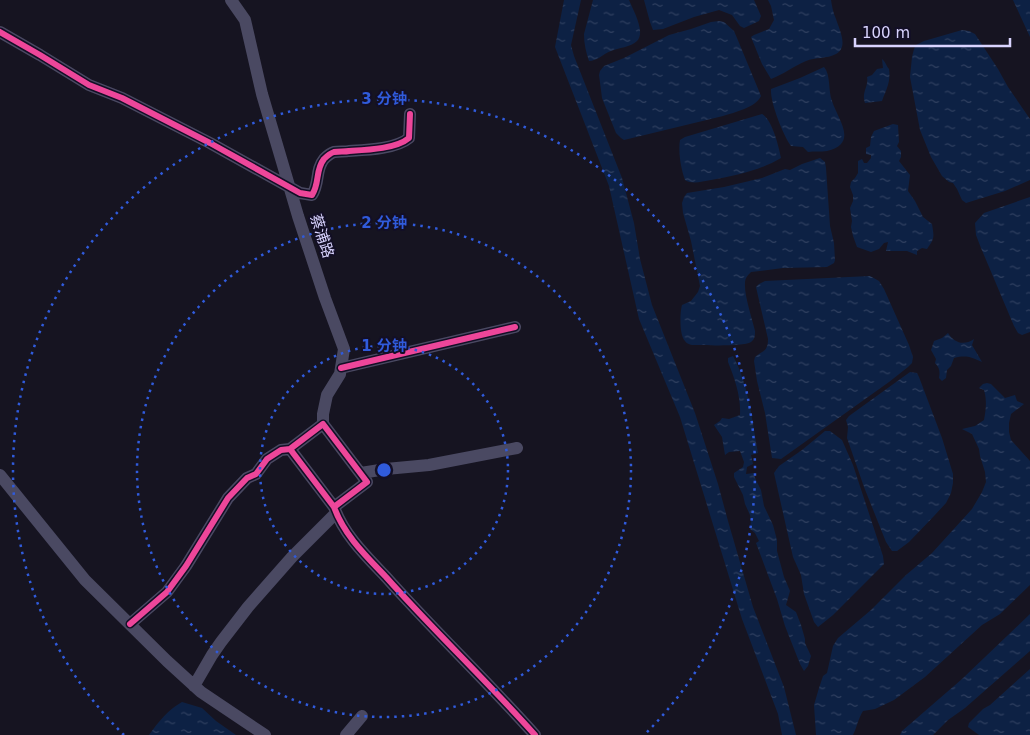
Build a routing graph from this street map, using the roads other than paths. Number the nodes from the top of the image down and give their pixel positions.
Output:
1 (231, 0) edge
2 (0, 32) edge
3 (410, 114) dead end
4 (289, 186) junction
5 (515, 327) dead end
6 (341, 368) junction
7 (324, 424) junction
8 (517, 448) dead end
9 (290, 449) junction
10 (360, 473) junction
11 (0, 475) edge
12 (335, 510) junction
13 (130, 624) junction
14 (194, 686) junction
15 (362, 716) dead end
16 (265, 735) edge
17 (346, 735) edge
18 (536, 735) edge

1 - 4 street, 蔡浦路
2 - 4 street
3 - 4 street
4 - 6 street, 蔡浦路
5 - 6 street
6 - 7 street, 蔡浦路
7 - 9 street
7 - 10 street
8 - 10 street
9 - 12 street
9 - 13 street
10 - 12 street
11 - 13 street
12 - 14 street
12 - 18 street
13 - 14 street
14 - 16 street
15 - 17 street

